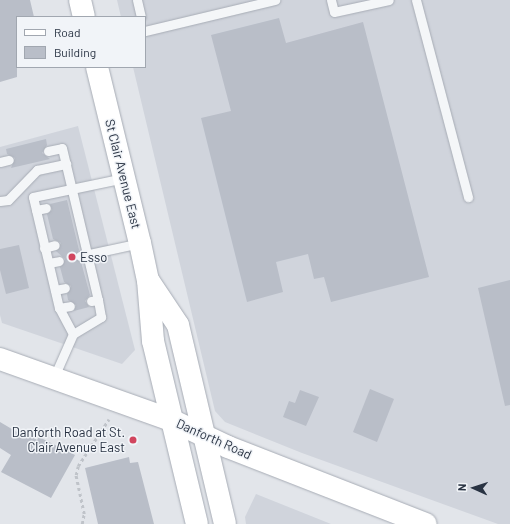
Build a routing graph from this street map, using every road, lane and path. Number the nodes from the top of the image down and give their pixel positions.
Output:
1 (137, 0) edge
2 (275, 0) edge
3 (331, 0) edge
4 (389, 0) edge
5 (416, 0) edge
6 (141, 16) edge
7 (146, 31) edge
8 (97, 68) edge
9 (48, 151) dead end
10 (66, 164) junction
11 (124, 178) junction
12 (72, 189) junction
13 (468, 197) dead end
14 (0, 201) edge
15 (46, 208) dead end
16 (36, 210) junction
17 (50, 227) dead end
18 (41, 229) junction
19 (140, 243) junction
20 (55, 245) dead end
21 (44, 248) junction
22 (84, 255) junction
23 (59, 261) dead end
24 (49, 263) junction
25 (148, 280) junction
26 (65, 288) dead end
27 (55, 290) junction
28 (70, 306) dead end
29 (59, 308) junction
30 (74, 334) junction
31 (0, 359) edge
32 (54, 377) junction
33 (117, 399) junction
34 (171, 420) junction
35 (203, 434) junction
36 (82, 524) edge
37 (197, 524) edge
38 (225, 524) edge
39 (426, 524) edge

1 - 6 lane
2 - 7 lane
3 - 4 lane
5 - 13 lane
8 - 11 main road, St Clair Avenue East
9 - 10 lane
10 - 12 lane
10 - 14 lane
11 - 12 lane
11 - 19 main road, St Clair Avenue East
12 - 16 lane
12 - 22 lane
15 - 16 lane
16 - 18 lane
17 - 18 lane
18 - 21 lane
19 - 22 lane
19 - 25 main road, St Clair Avenue East
20 - 21 lane
21 - 24 lane
22 - 30 lane
23 - 24 lane
24 - 27 lane
25 - 34 main road, St Clair Avenue East
25 - 35 main road, St Clair Avenue East
26 - 27 lane
27 - 29 lane
28 - 29 lane
29 - 30 lane
30 - 32 lane
31 - 32 main road, Danforth Road
32 - 33 main road, Danforth Road
33 - 34 main road, Danforth Road
33 - 36 path
34 - 35 main road, Danforth Road
34 - 37 main road, St Clair Avenue East
35 - 38 main road, St Clair Avenue East
35 - 39 main road, Danforth Road

